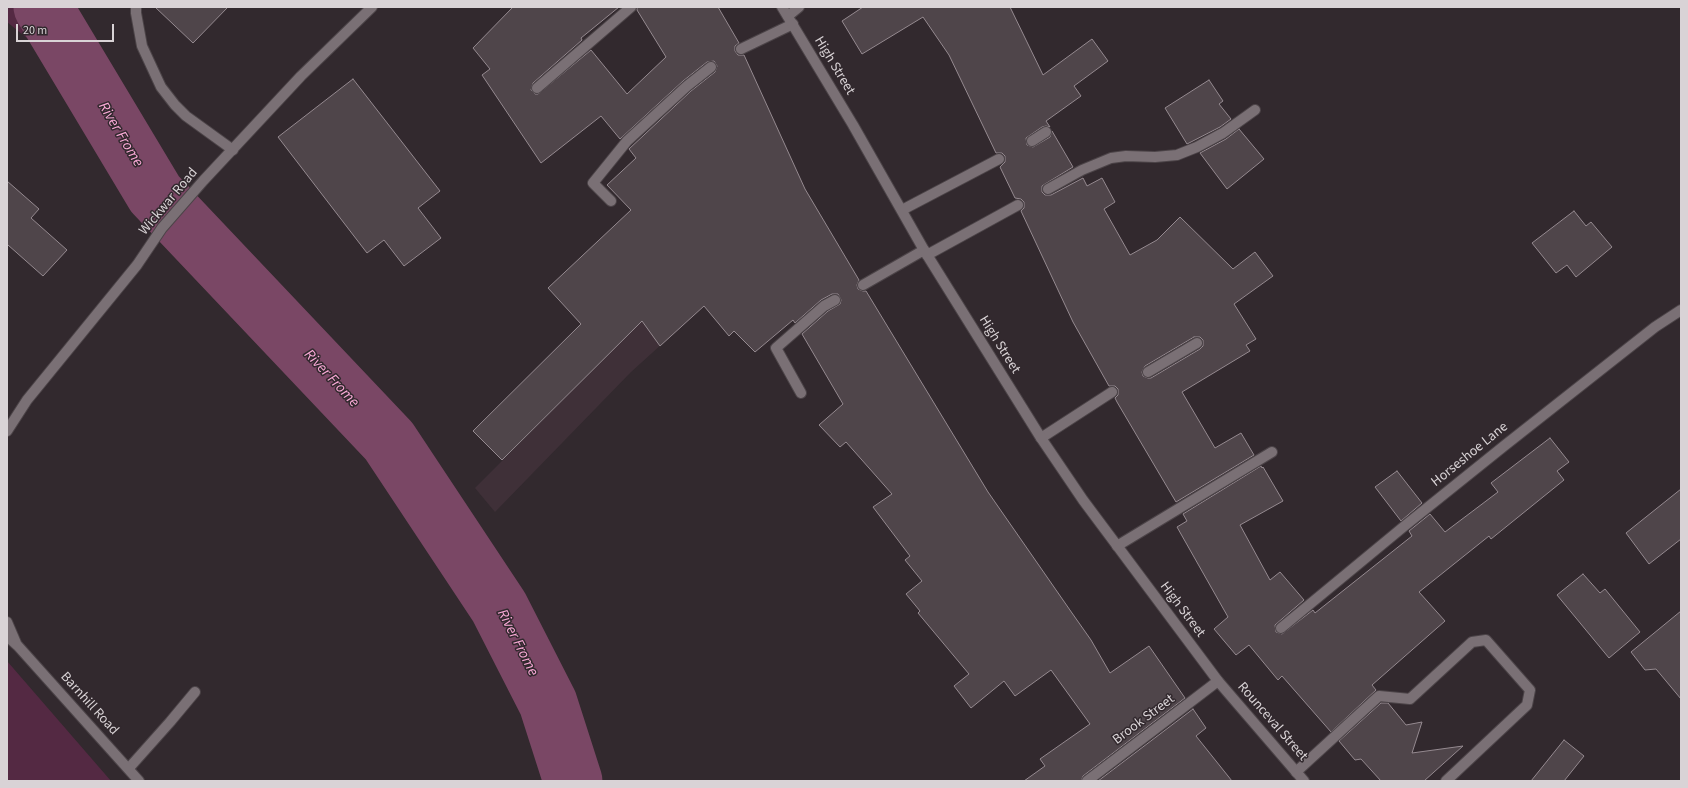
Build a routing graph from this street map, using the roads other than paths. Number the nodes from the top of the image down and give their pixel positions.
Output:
1 (136, 7) edge
2 (372, 7) edge
3 (631, 7) edge
4 (799, 7) edge
5 (788, 16) edge
6 (740, 49) dead end
7 (711, 67) dead end
8 (537, 88) dead end
9 (1256, 110) dead end
10 (1046, 132) dead end
11 (1032, 141) dead end
12 (233, 150) junction
13 (999, 159) dead end
14 (1048, 189) dead end
15 (611, 201) dead end
16 (1018, 205) dead end
17 (902, 210) junction
18 (926, 253) junction
19 (863, 285) dead end
20 (835, 300) dead end
21 (1681, 310) edge
22 (1197, 343) dead end
23 (1148, 372) dead end
24 (801, 392) dead end
25 (1112, 392) dead end
26 (7, 431) edge
27 (1041, 438) junction
28 (1272, 452) dead end
29 (1117, 546) junction
30 (7, 622) edge
31 (1281, 628) dead end
32 (7, 636) edge
33 (18, 646) junction
34 (1218, 680) junction
35 (195, 692) dead end
36 (128, 768) junction
37 (1296, 772) junction
38 (139, 781) edge
39 (1087, 781) edge
40 (1304, 781) edge
41 (1446, 781) edge

1 - 12 main road
2 - 12 main road, Wickwar Road
3 - 8 main road
4 - 5 main road
5 - 6 main road
5 - 17 main road, High Street
7 - 15 main road
9 - 14 main road
10 - 11 main road
12 - 26 main road, Wickwar Road
13 - 17 main road
16 - 18 main road
17 - 18 main road, High Street
18 - 19 main road
18 - 27 main road, High Street
20 - 24 main road
21 - 31 main road, Horseshoe Lane
22 - 23 main road
25 - 27 main road
27 - 29 main road, High Street
28 - 29 main road
29 - 34 main road, High Street
30 - 33 main road, Barnhill Road
32 - 33 main road, Barnhill Road
33 - 36 main road, Barnhill Road
34 - 37 main road, Rounceval Street
34 - 39 main road, Brook Street
35 - 36 main road
36 - 38 main road, Barnhill Road
37 - 40 main road, Rounceval Street
37 - 41 main road

